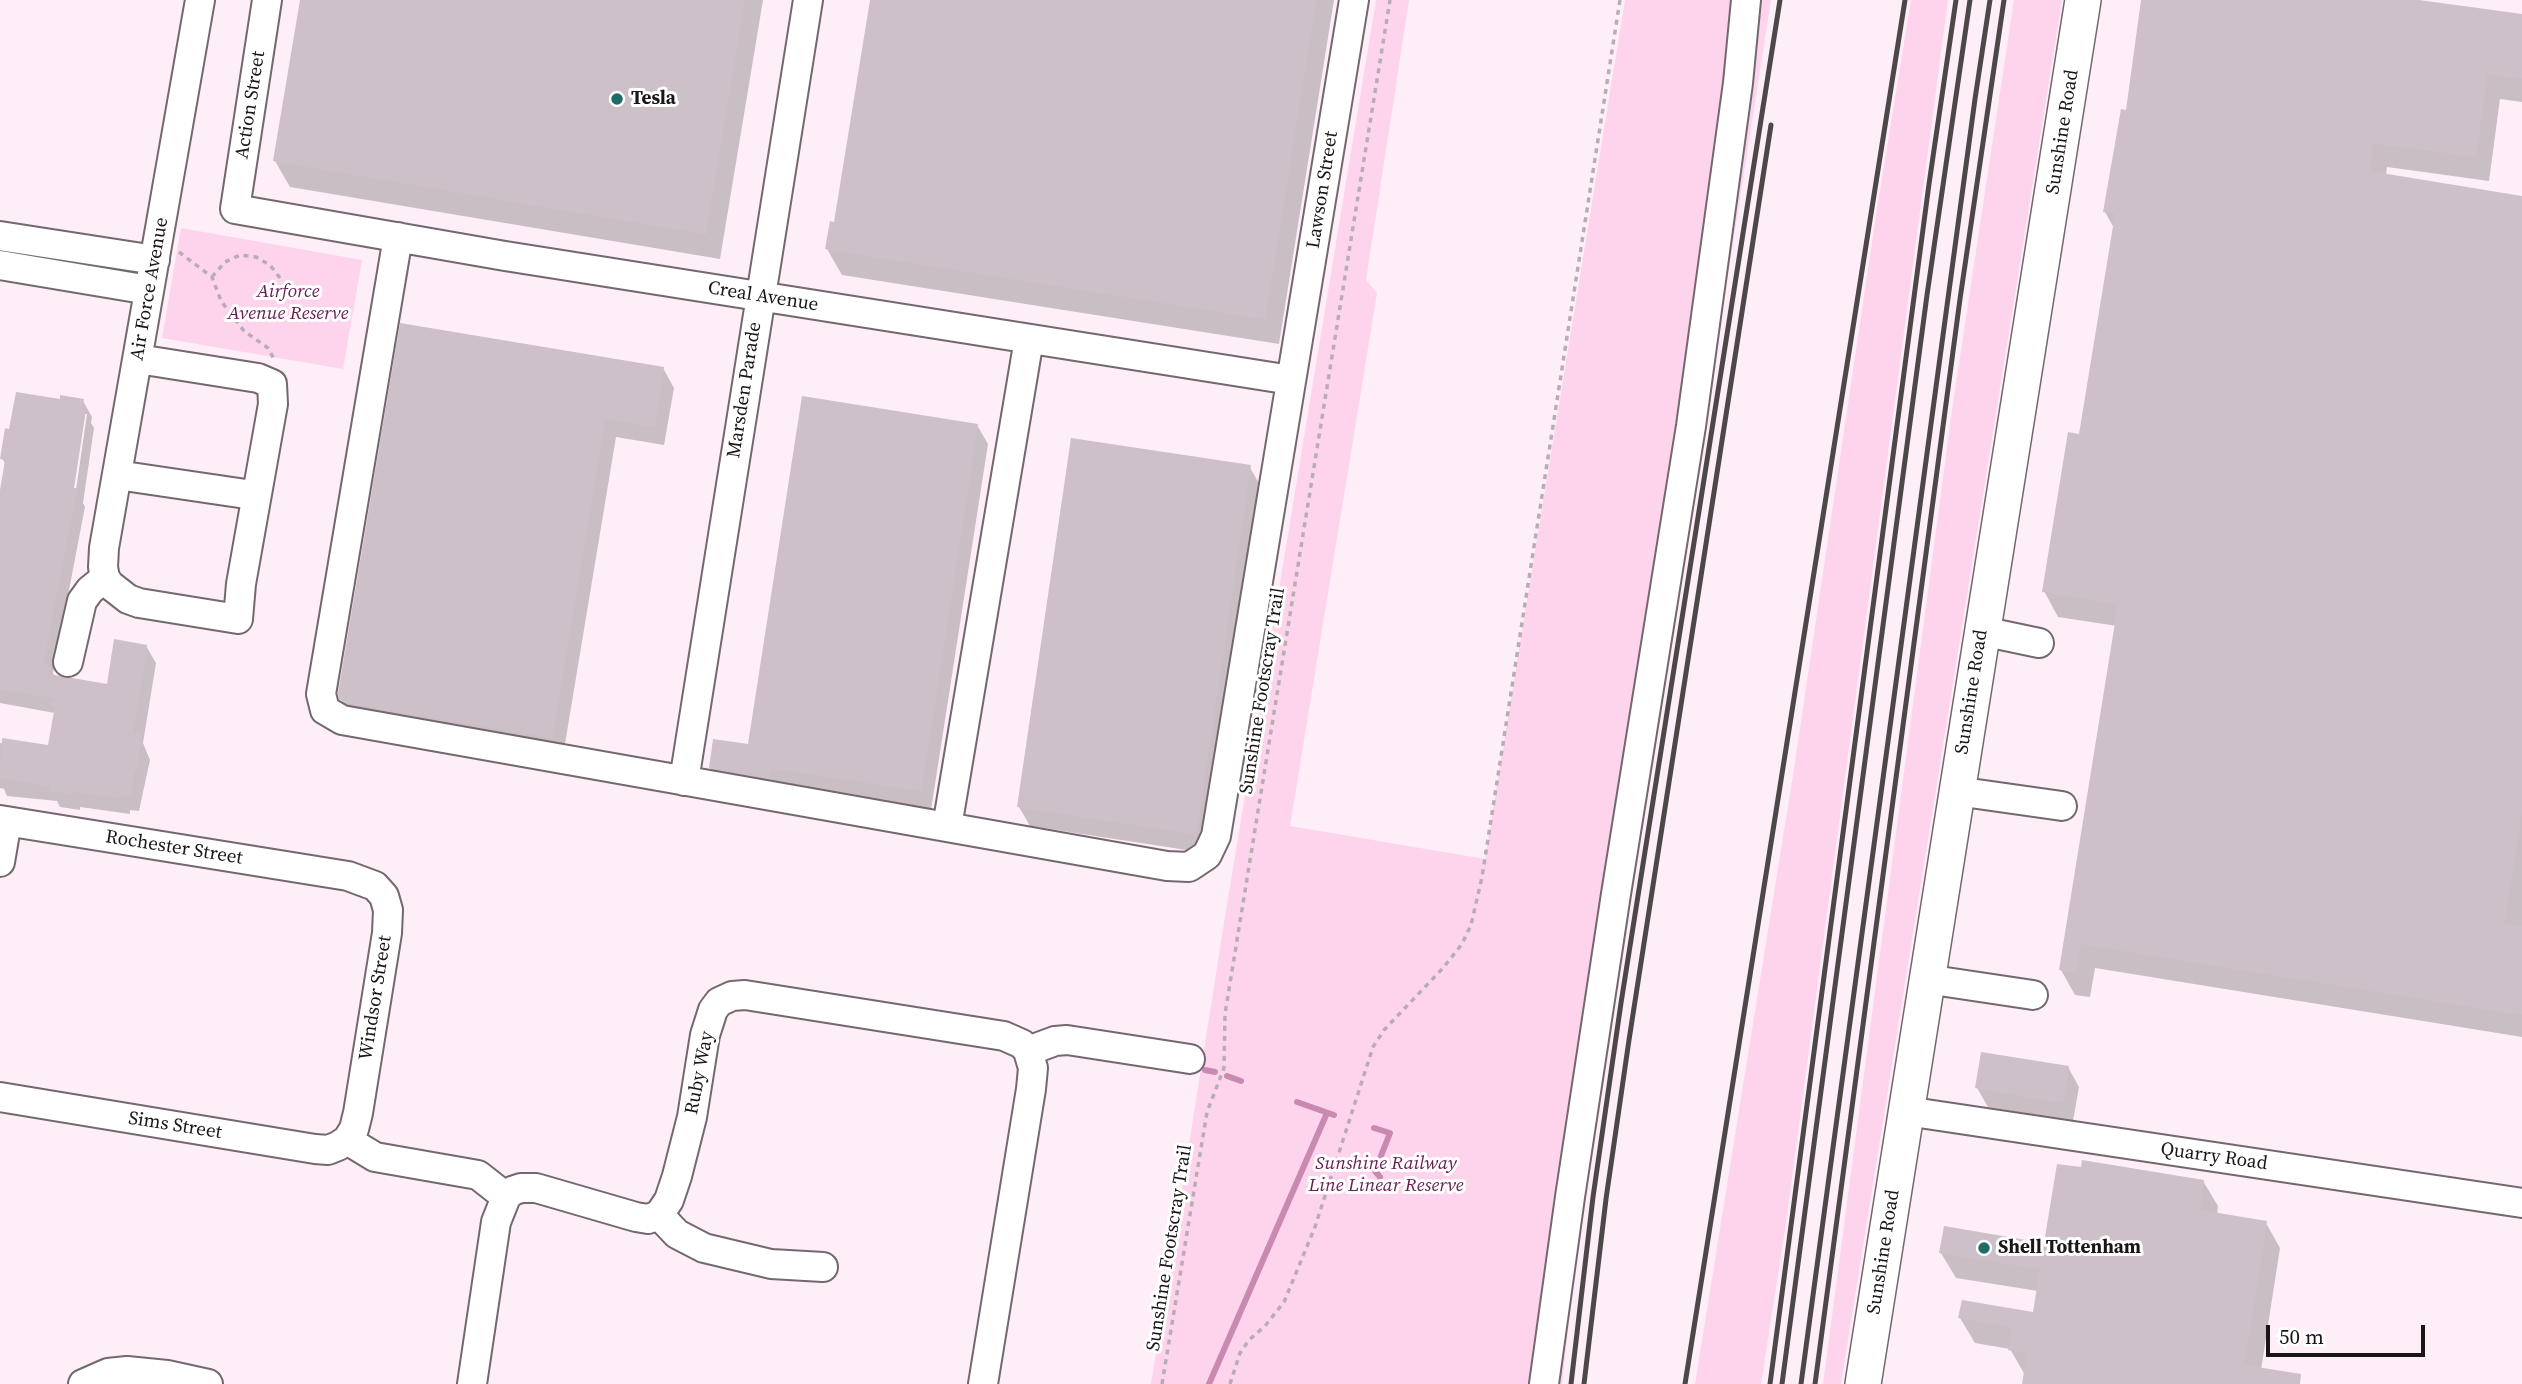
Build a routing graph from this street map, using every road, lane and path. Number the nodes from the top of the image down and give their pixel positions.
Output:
1 (200, 0) edge
2 (267, 0) edge
3 (808, 0) edge
4 (1353, 0) edge
5 (1390, 0) edge
6 (1620, 0) edge
7 (1746, 0) edge
8 (2083, 0) edge
9 (235, 209) joint
10 (0, 236) edge
11 (397, 237) junction
12 (162, 255) junction
13 (0, 265) edge
14 (212, 277) junction
15 (283, 282) dead end
16 (149, 290) junction
17 (760, 296) junction
18 (1029, 339) junction
19 (138, 359) junction
20 (1291, 380) junction
21 (270, 382) junction
22 (117, 475) junction
23 (246, 494) dead end
24 (105, 578) junction
25 (1982, 631) junction
26 (2039, 643) dead end
27 (68, 663) dead end
28 (684, 780) junction
29 (1956, 791) junction
30 (2062, 806) dead end
31 (3, 820) edge
32 (947, 827) junction
33 (0, 862) edge
34 (348, 876) joint
35 (1926, 979) junction
36 (2033, 995) dead end
37 (1028, 1051) junction
38 (1190, 1059) dead end
39 (0, 1097) edge
40 (1906, 1111) junction
41 (347, 1140) junction
42 (506, 1197) junction
43 (2522, 1203) edge
44 (659, 1215) junction
45 (823, 1267) dead end
46 (83, 1384) edge
47 (208, 1384) edge
48 (472, 1384) edge
49 (983, 1384) edge
50 (1162, 1384) edge
51 (1230, 1384) edge
52 (1544, 1384) edge
53 (1863, 1384) edge

1 - 12 street, Air Force Avenue
2 - 9 street, Action Street
3 - 17 street, Marsden Parade
4 - 20 street, Lawson Street
5 - 50 path, Sunshine Footscray Trail
6 - 51 path
7 - 52 street
8 - 25 main road, Sunshine Road
9 - 11 street, Creal Avenue
10 - 12 street
11 - 17 street, Creal Avenue
11 - 28 street, Lawson Street
12 - 14 path
12 - 16 street, Air Force Avenue
13 - 16 street
14 - 15 path
14 - 21 path
16 - 19 street, Air Force Avenue
17 - 18 street, Creal Avenue
17 - 28 street, Marsden Parade
18 - 20 street, Creal Avenue
18 - 32 street
19 - 21 street
19 - 22 street, Air Force Avenue
20 - 32 street, Lawson Street
21 - 24 street
22 - 23 street
22 - 24 street, Air Force Avenue
24 - 27 street
25 - 26 street
25 - 29 main road, Sunshine Road
28 - 32 street, Lawson Street
29 - 30 street
29 - 35 main road, Sunshine Road
31 - 33 street
31 - 34 street, Rochester Street
34 - 41 street, Windsor Street
35 - 36 street
35 - 40 main road, Sunshine Road
37 - 38 street
37 - 44 street, Ruby Way
37 - 49 street
39 - 41 street, Sims Street
40 - 43 street, Quarry Road
40 - 53 main road, Sunshine Road
41 - 42 street
42 - 44 street
42 - 48 street
44 - 45 street
46 - 47 street

